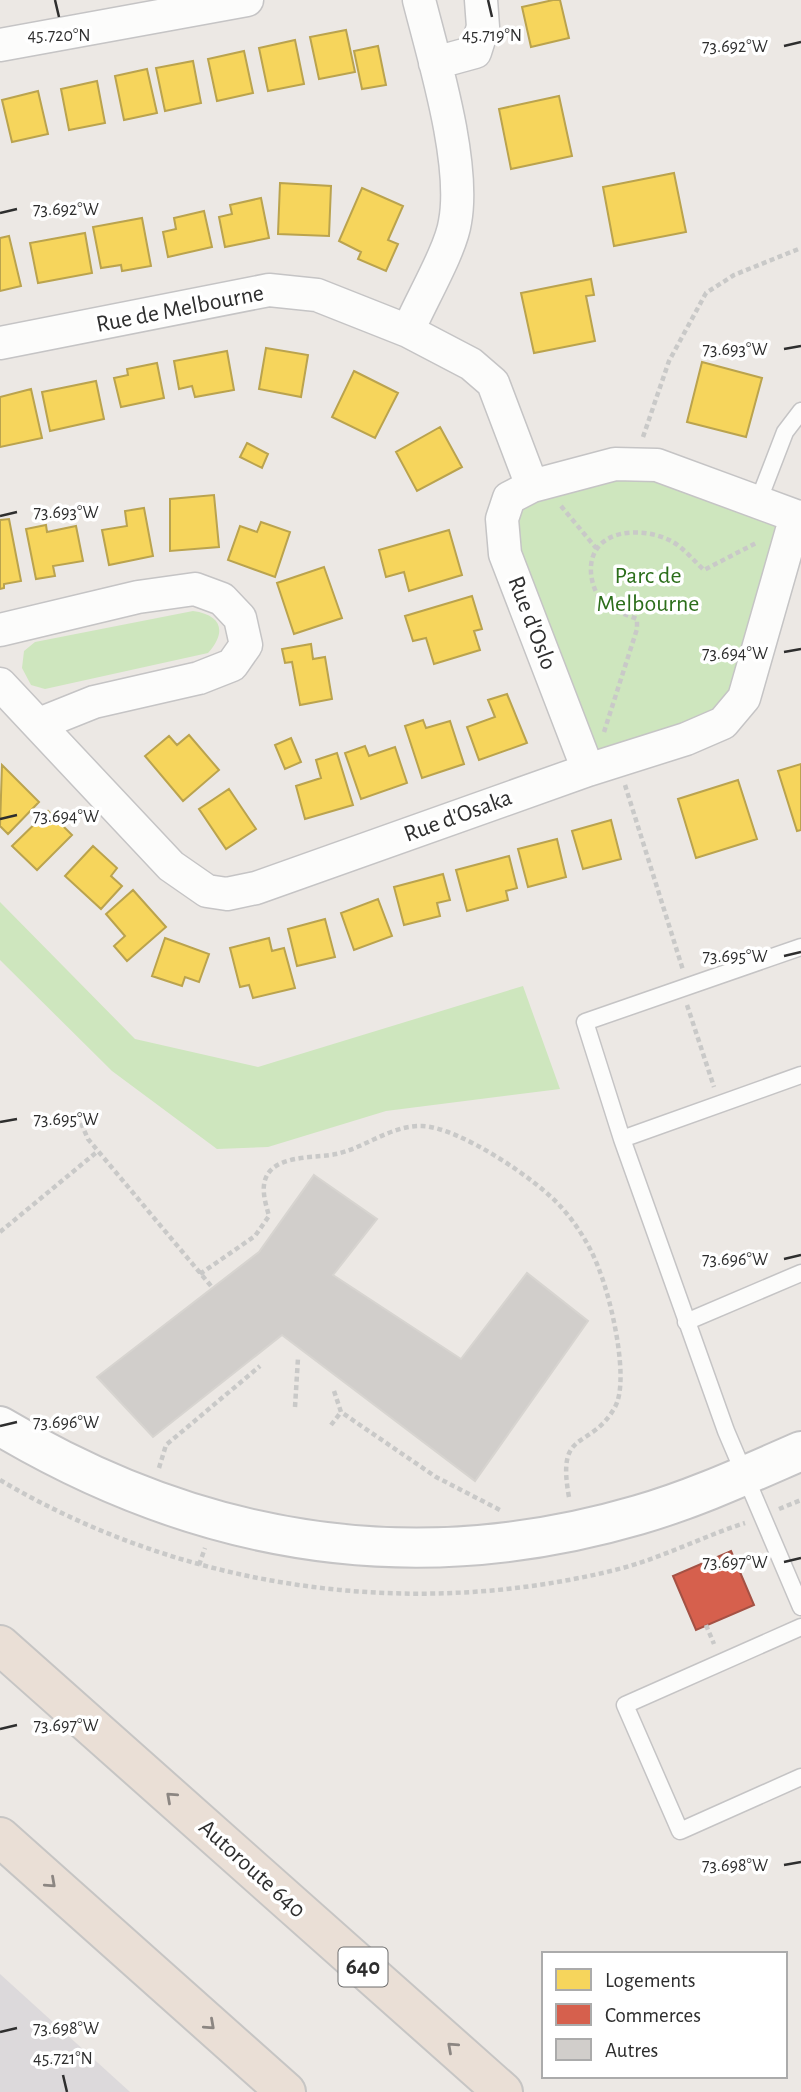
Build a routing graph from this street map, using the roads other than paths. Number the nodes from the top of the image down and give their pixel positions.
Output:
1 (247, 0) edge
2 (419, 0) edge
3 (481, 0) edge
4 (0, 45) edge
5 (435, 62) junction
6 (408, 331) junction
7 (0, 343) edge
8 (801, 411) edge
9 (537, 484) junction
10 (758, 502) junction
11 (796, 521) edge
12 (0, 630) edge
13 (0, 684) edge
14 (39, 724) junction
15 (601, 771) junction
16 (801, 947) edge
17 (801, 1075) edge
18 (622, 1139) junction
19 (801, 1273) edge
20 (686, 1322) junction
21 (0, 1426) edge
22 (801, 1451) edge
23 (744, 1475) junction
24 (801, 1607) edge
25 (801, 1627) edge
26 (0, 1645) edge
27 (801, 1777) edge
28 (0, 1838) edge
29 (286, 2092) edge
30 (503, 2092) edge

1 - 4 street
2 - 5 street
3 - 5 street
5 - 6 street
6 - 7 street, Rue de Melbourne
6 - 9 street, Rue de Melbourne
8 - 10 lane
9 - 10 street
9 - 15 street, Rue d'Oslo
10 - 11 street
11 - 15 street, Rue d'Osaka
12 - 14 street
13 - 14 street, Rue d'Osaka
14 - 15 street, Rue d'Osaka
16 - 18 lane
17 - 18 lane
18 - 20 lane
19 - 20 lane
20 - 23 lane
21 - 23 street
22 - 23 street
23 - 24 lane
25 - 27 lane
30 -> 26 highway, Autoroute 640 / 640
28 -> 29 highway

